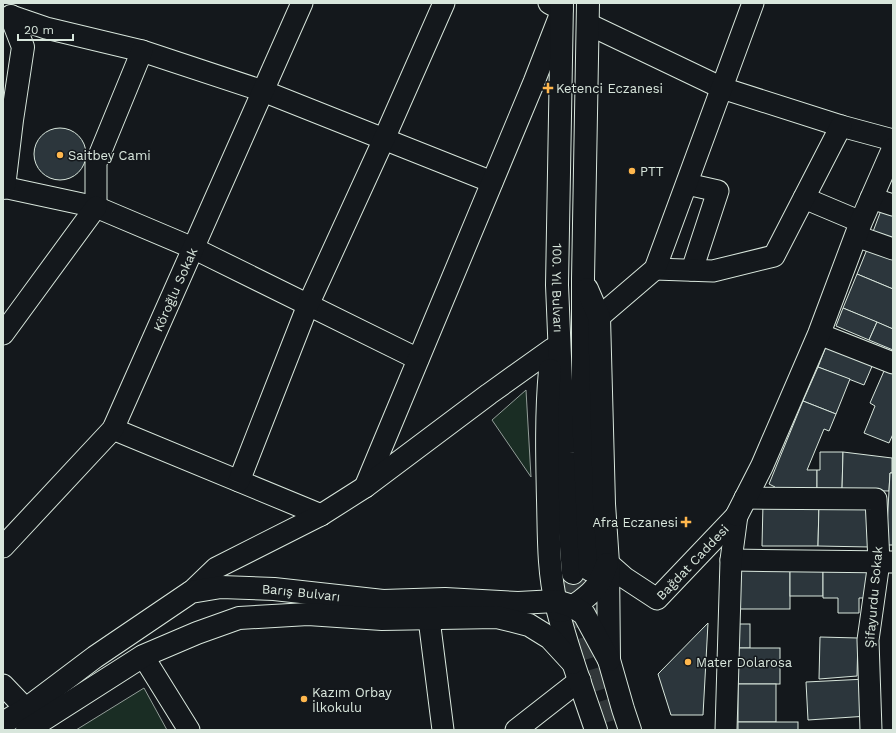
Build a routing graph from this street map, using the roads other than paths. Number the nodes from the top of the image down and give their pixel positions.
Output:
1 (302, 3) edge
2 (444, 3) edge
3 (753, 3) edge
4 (558, 5) edge
5 (588, 13) edge
6 (9, 17) edge
7 (142, 51) junction
8 (722, 88) junction
9 (263, 91) junction
10 (841, 126) junction
11 (384, 139) junction
12 (893, 140) edge
13 (893, 149) edge
14 (492, 182) junction
15 (687, 184) junction
16 (3, 187) edge
17 (804, 198) junction
18 (871, 198) junction
19 (893, 205) edge
20 (96, 207) junction
21 (859, 229) junction
22 (193, 248) junction
23 (893, 249) edge
24 (655, 269) junction
25 (692, 270) junction
26 (582, 279) junction
27 (558, 285) junction
28 (308, 305) junction
29 (598, 317) junction
30 (3, 334) edge
31 (819, 334) junction
32 (552, 349) junction
33 (418, 360) junction
34 (893, 363) edge
35 (113, 429) junction
36 (239, 481) junction
37 (365, 487) junction
38 (741, 506) junction
39 (320, 515) junction
40 (3, 547) edge
41 (550, 557) junction
42 (731, 560) junction
43 (886, 562) edge
44 (591, 568) junction
45 (191, 592) junction
46 (518, 603) junction
47 (562, 606) junction
48 (497, 617) junction
49 (429, 619) junction
50 (143, 656) junction
51 (609, 660) junction
52 (576, 671) junction
53 (3, 685) edge
54 (26, 720) edge
55 (3, 723) edge
56 (189, 730) edge
57 (443, 730) edge
58 (516, 730) edge
59 (596, 730) edge
60 (630, 730) edge
61 (726, 730) edge
62 (871, 730) edge

1 - 9 street, Köroğlu Sokak
2 - 11 street
3 - 8 street
4 - 14 street
4 - 27 main road, 100. Yıl Bulvarı
5 - 8 street
5 - 26 main road, 100. Yıl Bulvarı
6 - 7 street
6 - 16 main road
7 - 9 street
7 - 20 street
8 - 10 street
8 - 15 street
9 - 11 street
9 - 22 street, Köroğlu Sokak
10 - 12 street
10 - 17 street
11 - 14 street
11 - 28 street
13 - 18 main road
14 - 33 street
15 - 24 street
15 - 25 street
16 - 20 street
17 - 21 street
17 - 25 street
18 - 19 street
18 - 21 main road
20 - 22 street
20 - 30 street
21 - 23 street
21 - 31 main road
22 - 28 street
22 - 35 street, Köroğlu Sokak
24 - 25 street
24 - 29 street
26 - 29 main road
26 - 44 main road, 100. Yıl Bulvarı
27 - 32 main road
27 - 44 main road, 100. Yıl Bulvarı
28 - 33 street
28 - 36 street
29 - 44 main road
31 - 34 street
31 - 38 main road
32 - 37 street
32 - 41 main road
33 - 37 street
35 - 36 street
35 - 40 street, Köroğlu Sokak
36 - 39 street
37 - 39 street
38 - 42 street
38 - 43 street, Şifayurdu Sokak
38 - 44 street, Bağdat Caddesi
39 - 45 street
41 - 46 main road
41 - 47 main road
42 - 43 street
42 - 61 street
43 - 62 street, Şifayurdu Sokak
44 - 47 main road
44 - 51 main road
45 - 46 main road, Barış Bulvarı
45 - 54 main road, Barış Bulvarı
46 - 47 main road, Barış Bulvarı
47 - 48 main road
47 - 51 main road
47 - 52 main road
48 - 49 main road, Barış Bulvarı
48 - 52 main road, Barış Bulvarı
49 - 50 main road, Barış Bulvarı
49 - 57 street
50 - 54 main road, Barış Bulvarı
50 - 56 street
51 - 60 main road
52 - 58 street
52 - 59 main road
53 - 54 street
54 - 55 main road, Barış Bulvarı

